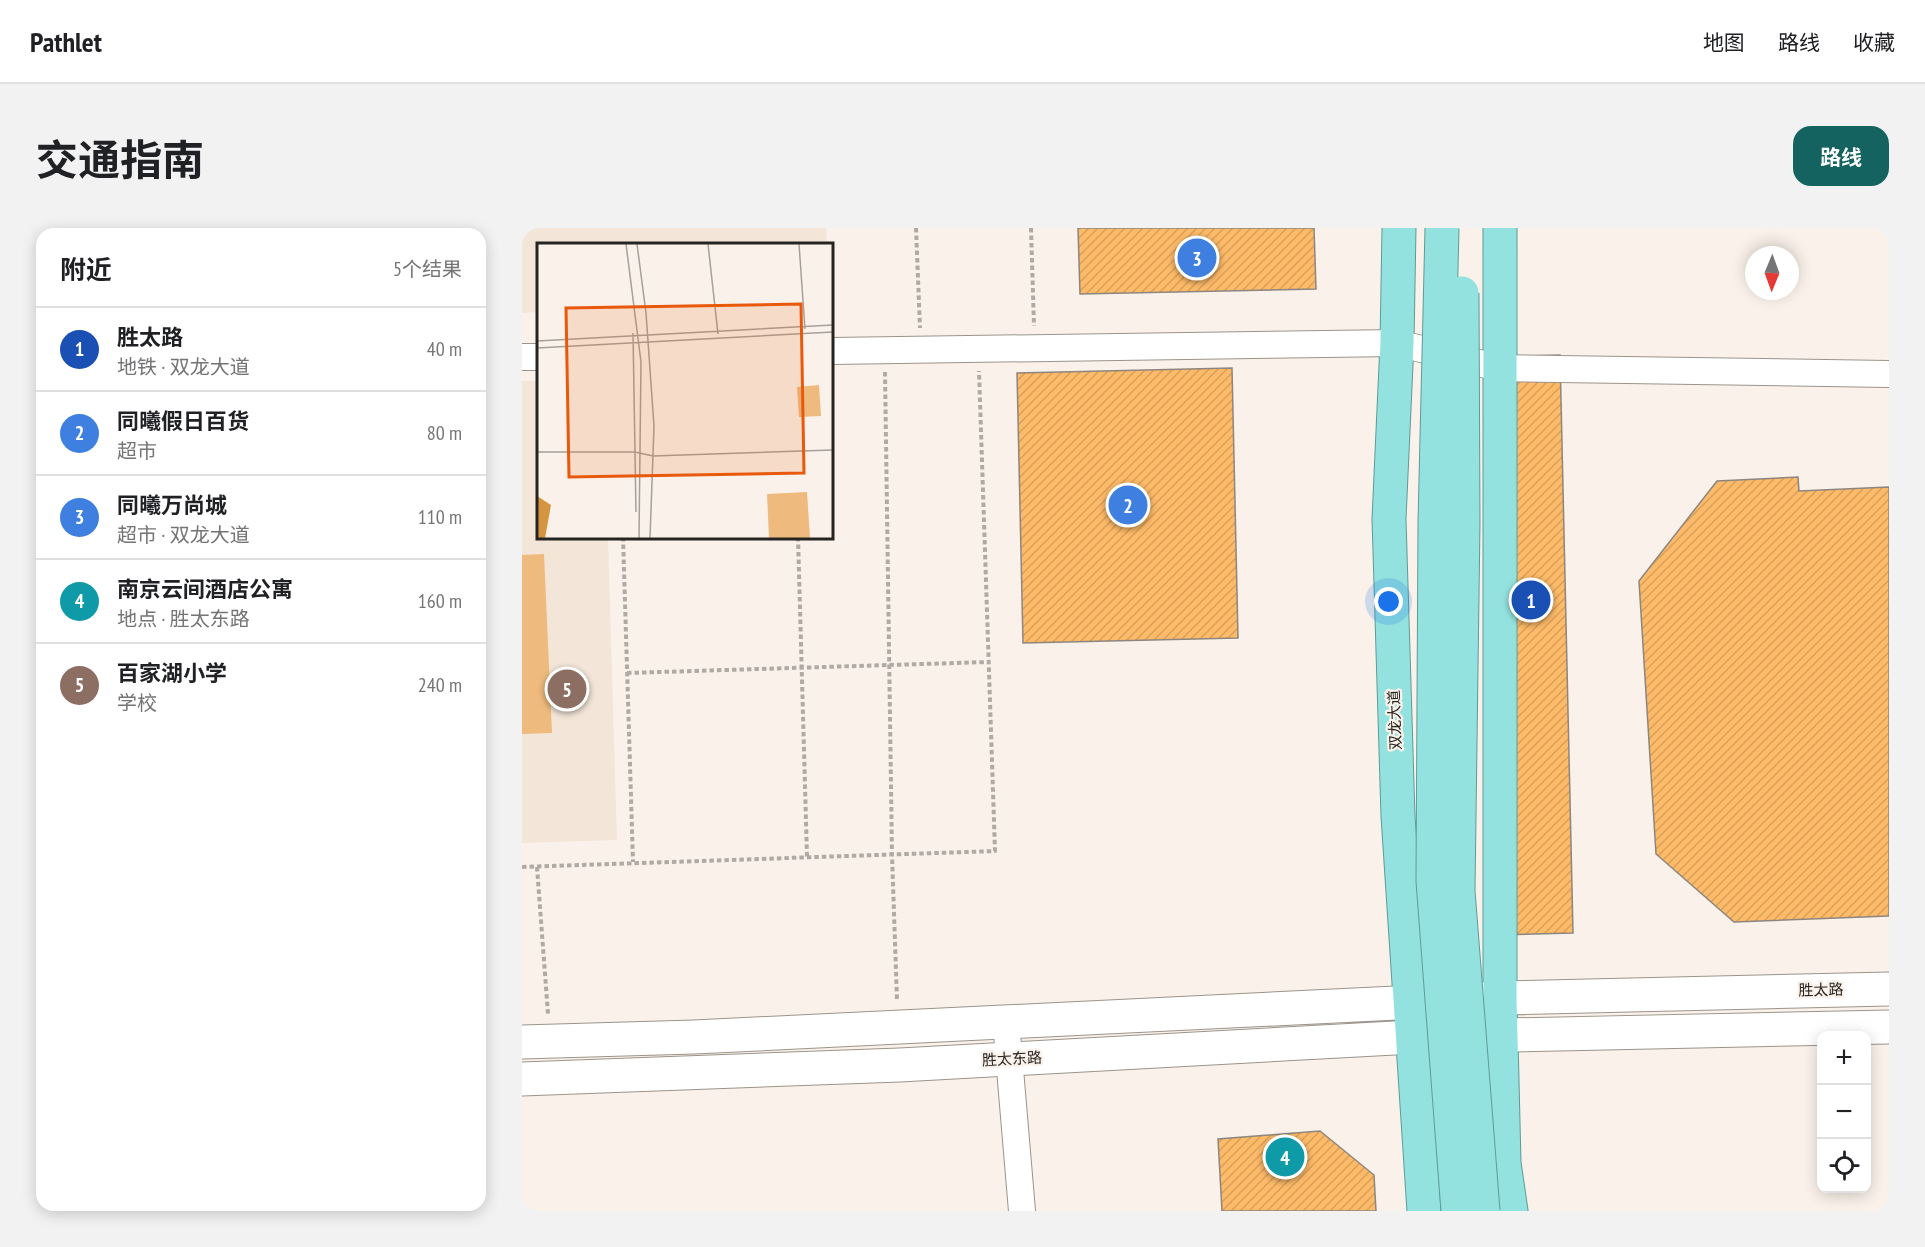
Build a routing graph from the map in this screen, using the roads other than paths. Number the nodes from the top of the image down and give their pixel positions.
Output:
1 (1400, 228) edge
2 (1442, 228) edge
3 (1462, 228) edge
4 (1500, 228) edge
5 (1397, 343) junction
6 (832, 351) edge
7 (1499, 368) junction
8 (1889, 374) edge
9 (1889, 989) edge
10 (1500, 998) junction
11 (1410, 1002) junction
12 (1006, 1022) junction
13 (1889, 1027) edge
14 (1502, 1035) junction
15 (1413, 1037) junction
16 (536, 1042) edge
17 (1009, 1059) junction
18 (522, 1079) edge
19 (1022, 1211) edge
20 (1424, 1211) edge
21 (1458, 1211) edge
22 (1483, 1211) edge
23 (1511, 1211) edge

1 - 5 highway, 双龙大道
2 - 21 highway, bridge
3 - 22 highway, bridge
4 - 7 highway
5 - 6 street
5 - 7 street
5 - 11 highway, 双龙大道
7 - 8 street
7 - 10 highway
9 - 10 main road, 胜太路
10 - 11 main road
10 - 14 highway
11 - 12 main road
11 - 15 highway, 双龙大道
12 - 16 main road
12 - 17 street
13 - 14 main road
14 - 15 main road, 胜太东路
14 - 23 highway
15 - 17 main road, 胜太东路
15 - 20 highway, 双龙大道
17 - 18 main road, 胜太东路
17 - 19 street

